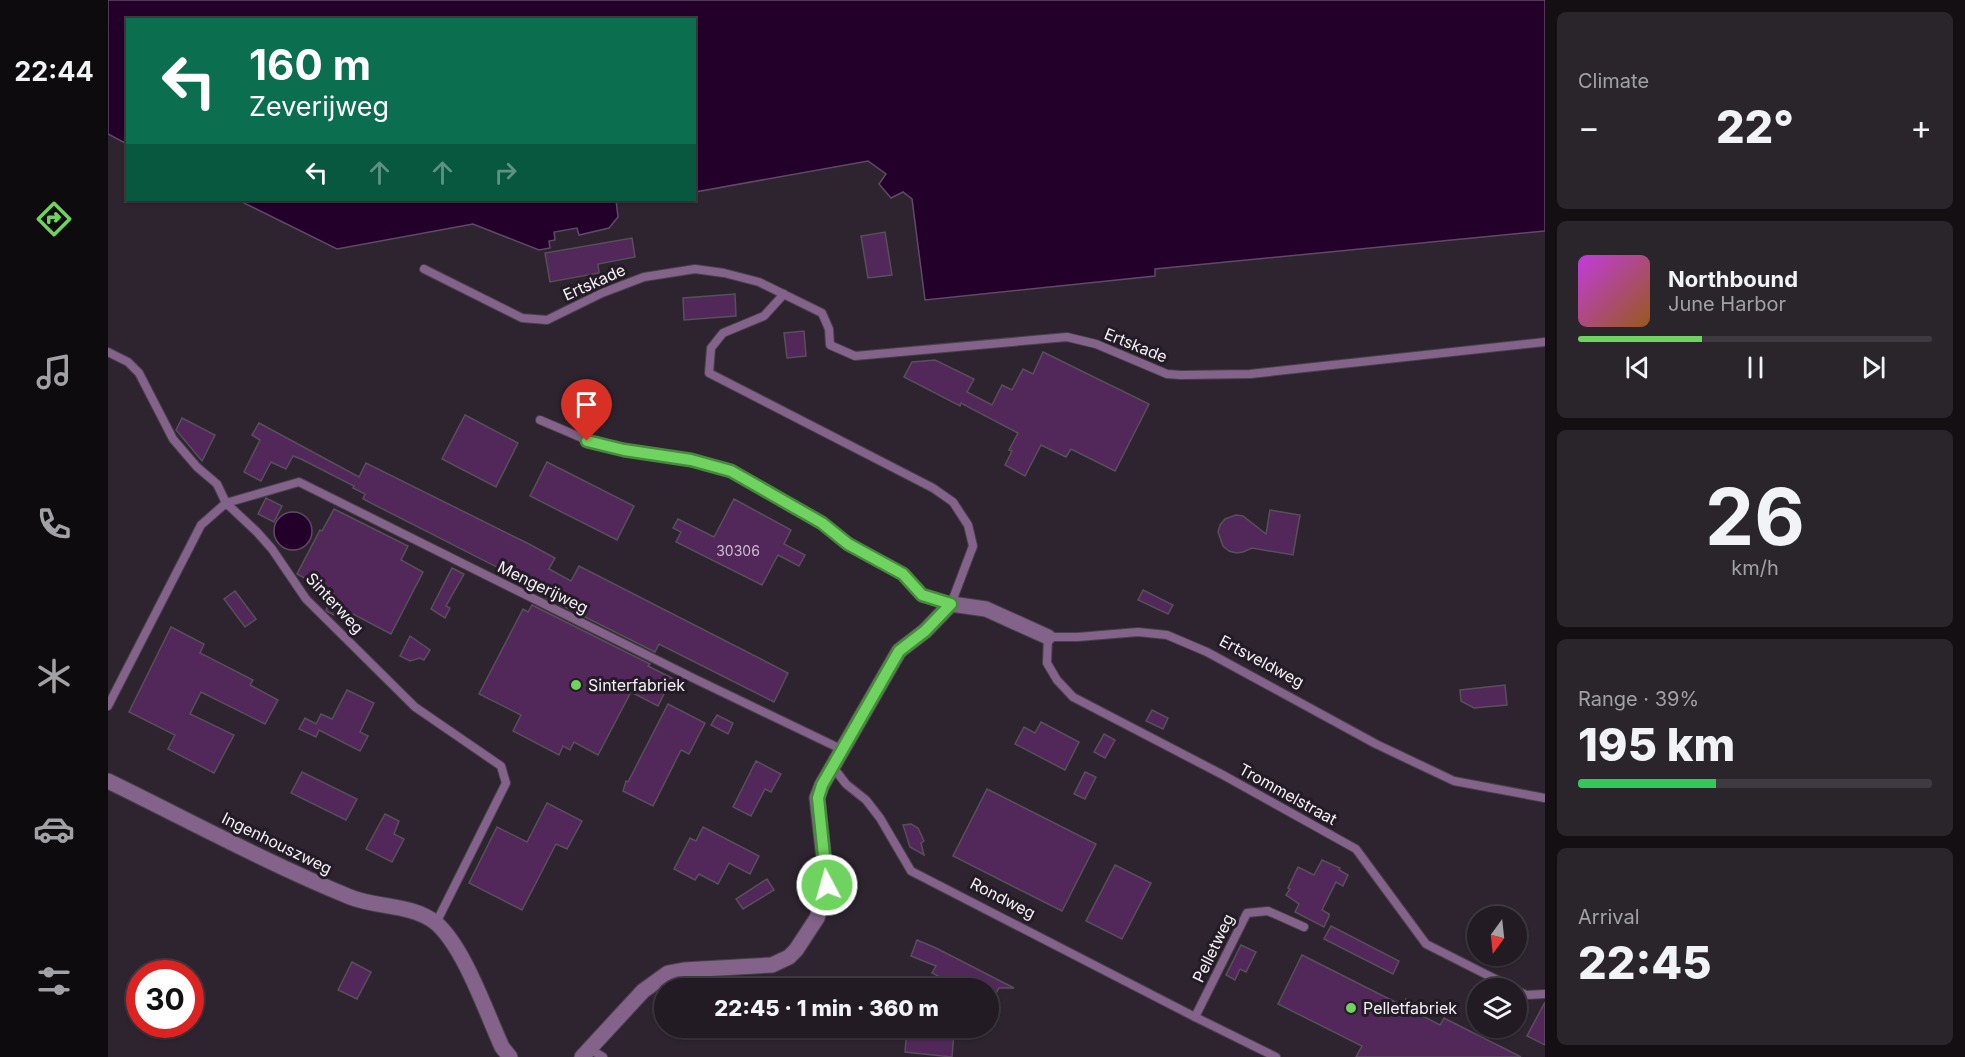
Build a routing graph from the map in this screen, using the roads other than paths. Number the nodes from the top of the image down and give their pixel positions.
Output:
1 (424, 269) dead end
2 (784, 294) junction
3 (1545, 342) edge
4 (108, 352) edge
5 (540, 420) dead end
6 (226, 503) junction
7 (951, 604) junction
8 (1048, 637) junction
9 (108, 706) edge
10 (843, 750) junction
11 (833, 767) junction
12 (108, 781) edge
13 (1545, 798) edge
14 (436, 923) junction
15 (1304, 927) dead end
16 (1493, 978) edge
17 (1545, 994) edge
18 (1527, 995) edge
19 (1195, 1017) junction
20 (592, 1054) edge
21 (510, 1057) edge
22 (1276, 1057) edge

1 - 2 lane, Ertskade
2 - 3 lane, Ertskade
2 - 7 lane
4 - 6 lane, Sinterweg
5 - 7 lane
6 - 9 lane
6 - 10 lane, Mengerijweg
6 - 14 lane, Sinterweg
7 - 8 street, Ertsveldweg
7 - 10 street
8 - 13 lane, Ertsveldweg
8 - 16 lane, Trommelstraat
10 - 11 street
11 - 19 lane, Rondweg
11 - 20 street
12 - 14 street, Ingenhouszweg
14 - 21 street, Ingenhouszweg
15 - 19 lane, Pelletweg
17 - 18 lane, Trommelstraat
19 - 22 lane, Rondweg

